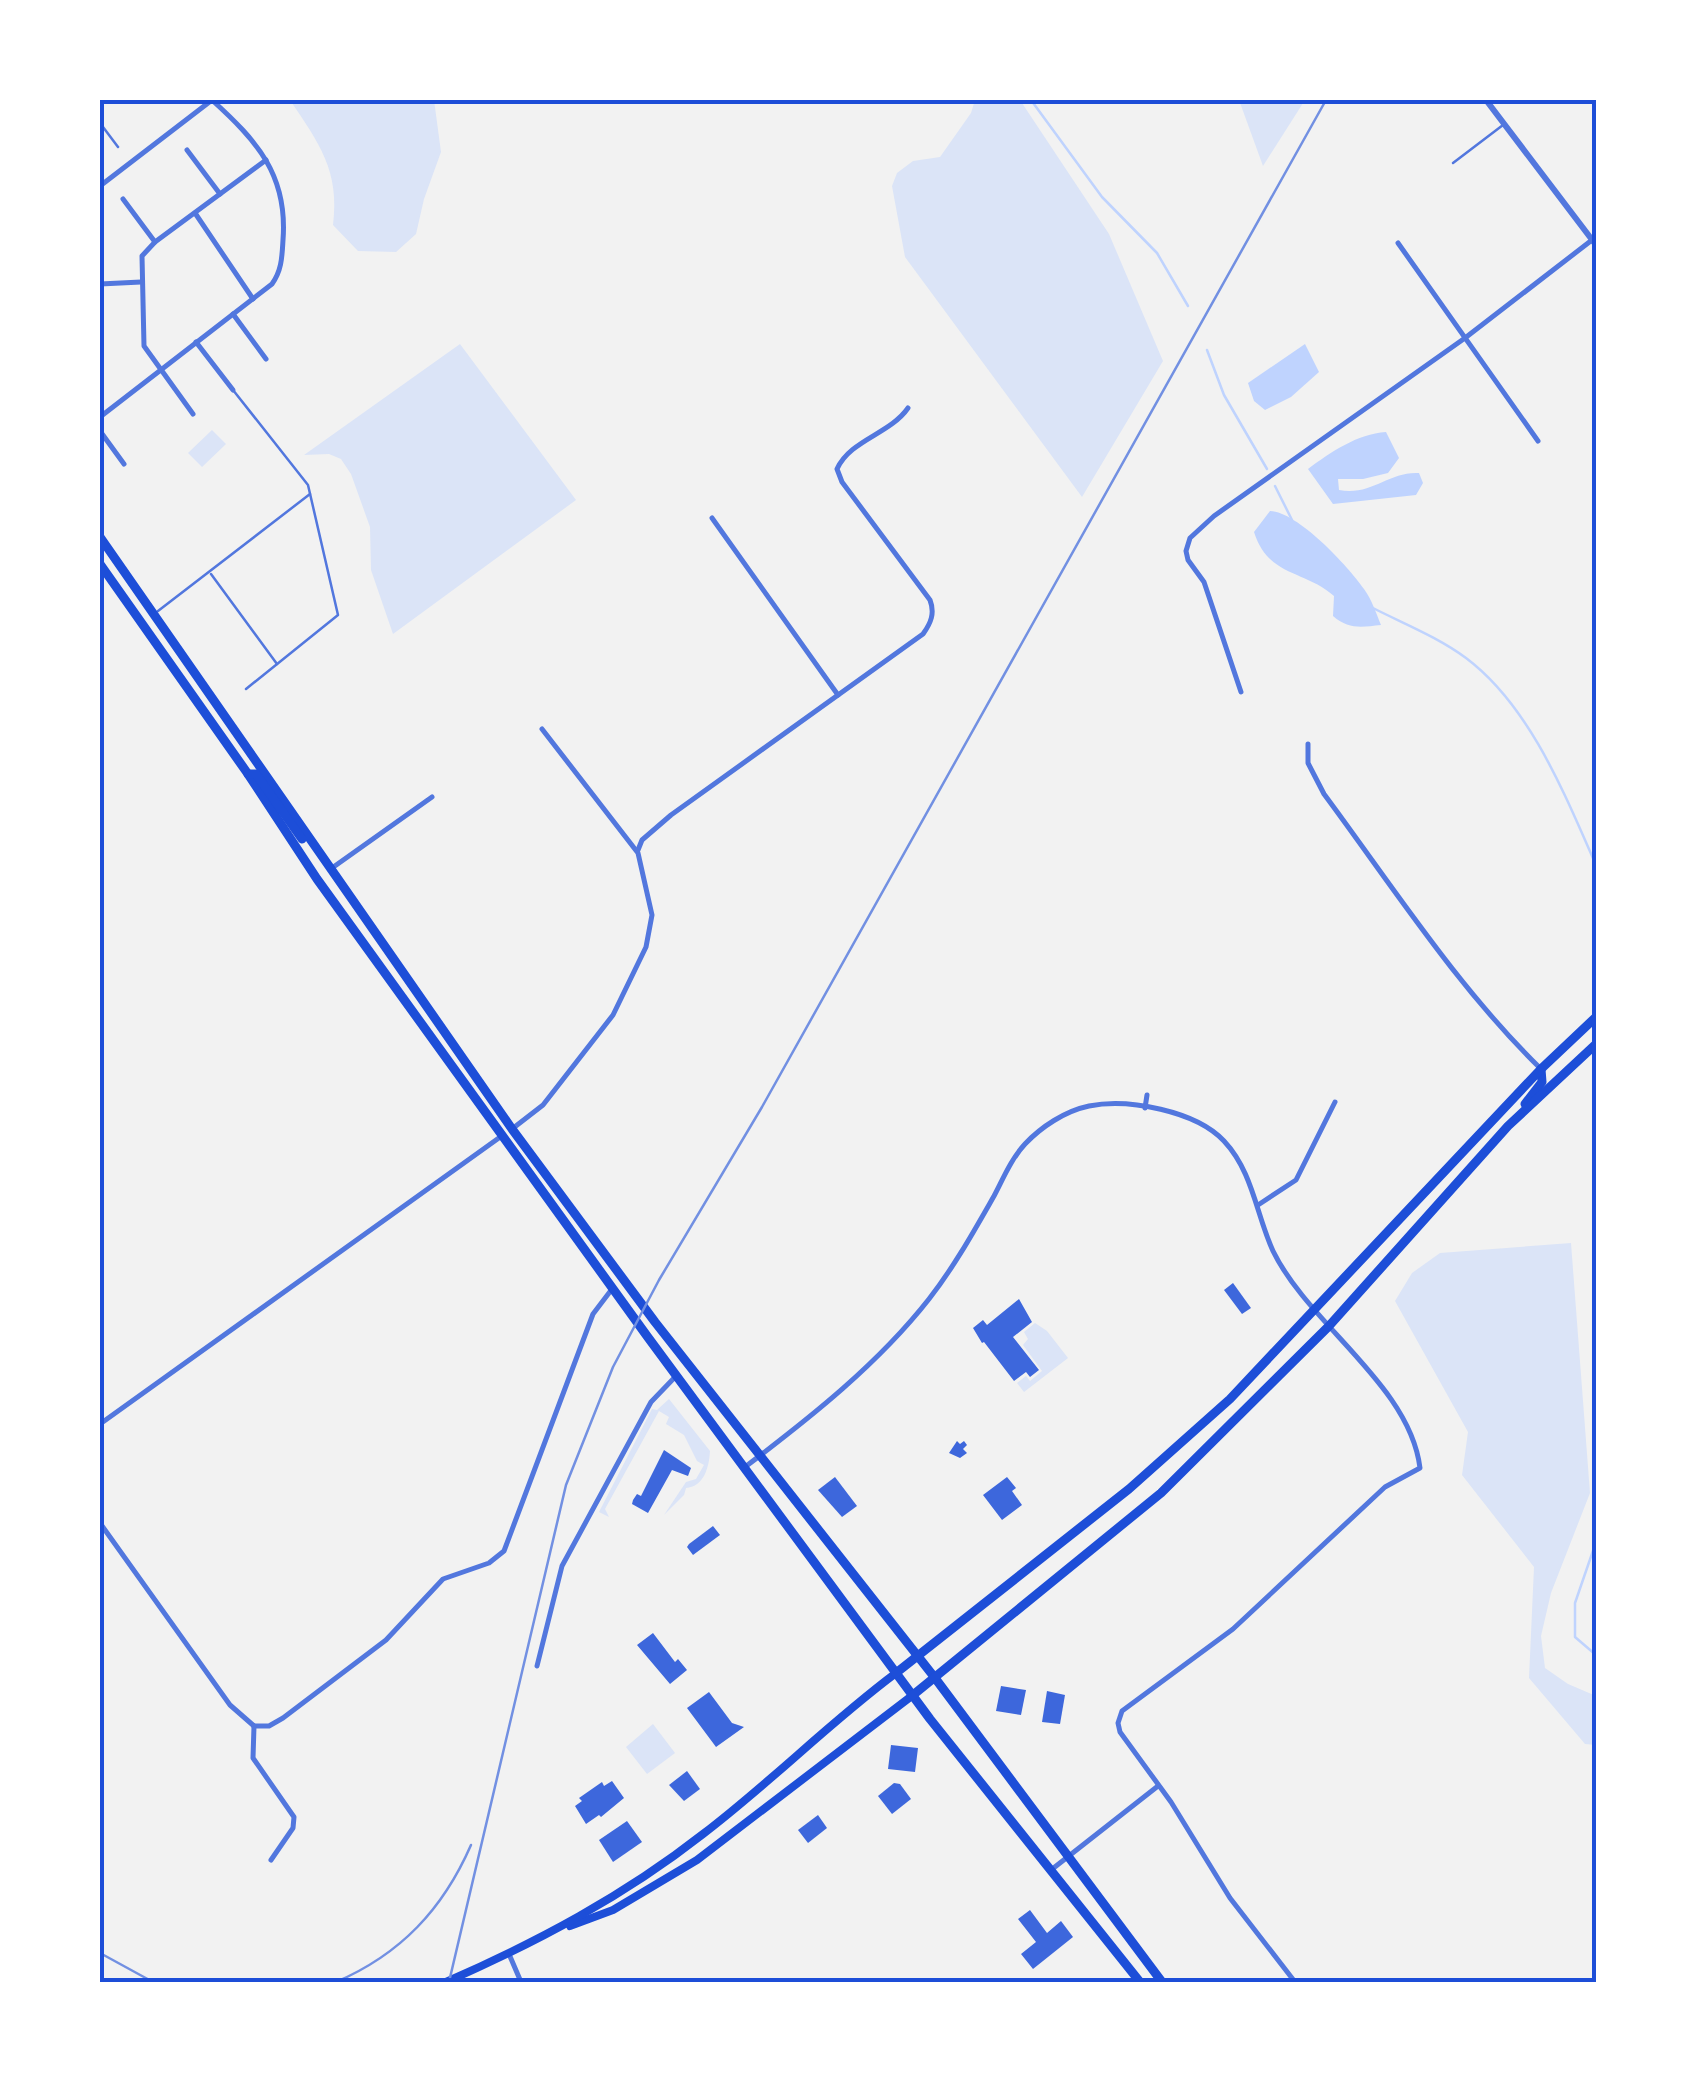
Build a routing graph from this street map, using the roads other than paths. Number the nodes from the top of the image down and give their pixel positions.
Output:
1 (212, 100) edge
2 (1486, 100) edge
3 (100, 123) edge
4 (1504, 124) junction
5 (118, 148) dead end
6 (187, 150) dead end
7 (266, 160) junction
8 (1453, 164) dead end
9 (100, 186) edge
10 (220, 194) junction
11 (122, 199) dead end
12 (195, 213) junction
13 (155, 242) junction
14 (1594, 242) edge
15 (1398, 244) dead end
16 (141, 282) junction
17 (100, 284) edge
18 (253, 299) junction
19 (233, 314) junction
20 (1464, 338) junction
21 (196, 342) junction
22 (266, 359) dead end
23 (160, 370) junction
24 (233, 390) joint
25 (908, 408) dead end
26 (192, 414) dead end
27 (100, 417) edge
28 (100, 431) edge
29 (1538, 441) dead end
30 (124, 464) dead end
31 (311, 494) junction
32 (712, 518) dead end
33 (100, 537) edge
34 (100, 564) edge
35 (210, 572) junction
36 (156, 613) junction
37 (278, 665) junction
38 (246, 689) dead end
39 (1242, 692) dead end
40 (838, 695) junction
41 (542, 729) dead end
42 (1308, 744) dead end
43 (248, 774) junction
44 (432, 798) dead end
45 (638, 853) junction
46 (318, 854) junction
47 (329, 870) junction
48 (1596, 1017) edge
49 (1596, 1044) edge
50 (1541, 1069) junction
51 (1147, 1095) dead end
52 (1335, 1102) dead end
53 (1145, 1108) junction
54 (1508, 1126) junction
55 (512, 1129) junction
56 (502, 1136) junction
57 (1258, 1204) junction
58 (612, 1289) junction
59 (1315, 1309) junction
60 (1329, 1326) junction
61 (676, 1376) junction
62 (100, 1424) edge
63 (760, 1455) junction
64 (745, 1466) junction
65 (100, 1523) edge
66 (918, 1656) junction
67 (538, 1666) dead end
68 (896, 1673) junction
69 (935, 1678) junction
70 (913, 1695) junction
71 (254, 1726) junction
72 (1158, 1786) junction
73 (1067, 1857) junction
74 (271, 1860) dead end
75 (1051, 1870) junction
76 (556, 1931) junction
77 (509, 1954) junction
78 (446, 1982) edge
79 (521, 1982) edge
80 (1140, 1982) edge
81 (1162, 1982) edge
82 (1295, 1982) edge

1 - 7 street
1 - 9 street
2 - 4 street
3 - 5 lane
4 - 8 lane
4 - 14 street
6 - 10 street
7 - 10 street
7 - 18 street
10 - 12 street
11 - 13 street
12 - 13 street
12 - 18 street
13 - 16 street
14 - 20 street
15 - 20 street
16 - 17 street
16 - 23 street
18 - 19 street
19 - 21 street
19 - 22 street
20 - 29 street
20 - 39 street
21 - 23 street
21 - 24 street
23 - 26 street
23 - 27 street
24 - 31 lane
25 - 40 street
28 - 30 street
31 - 35 lane
31 - 37 lane
32 - 40 street
33 - 36 main road
34 - 43 main road
35 - 36 lane
35 - 37 lane
36 - 46 main road
37 - 38 lane
40 - 45 street
41 - 45 street
42 - 50 street
43 - 46 main road
43 - 56 main road
44 - 47 street
45 - 55 street
46 - 47 main road
47 - 55 main road
48 - 50 main road
49 - 54 main road
50 - 54 main road
50 - 59 main road
51 - 53 street
52 - 57 street
53 - 57 street
53 - 63 street
54 - 60 main road
55 - 56 street
55 - 63 main road
56 - 58 main road
56 - 62 street
57 - 59 street
58 - 61 main road
58 - 71 street
59 - 60 street
59 - 66 main road
60 - 69 main road
60 - 72 street
61 - 64 main road
61 - 67 street
63 - 64 street
63 - 66 main road
64 - 68 main road
65 - 71 street
66 - 68 main road
66 - 69 main road
68 - 70 main road
68 - 76 main road
69 - 70 main road
69 - 73 main road
70 - 75 main road
70 - 76 main road
71 - 74 street
72 - 73 street
72 - 82 street
73 - 75 street
73 - 81 main road
75 - 80 main road
76 - 77 main road
77 - 78 main road
77 - 79 street

